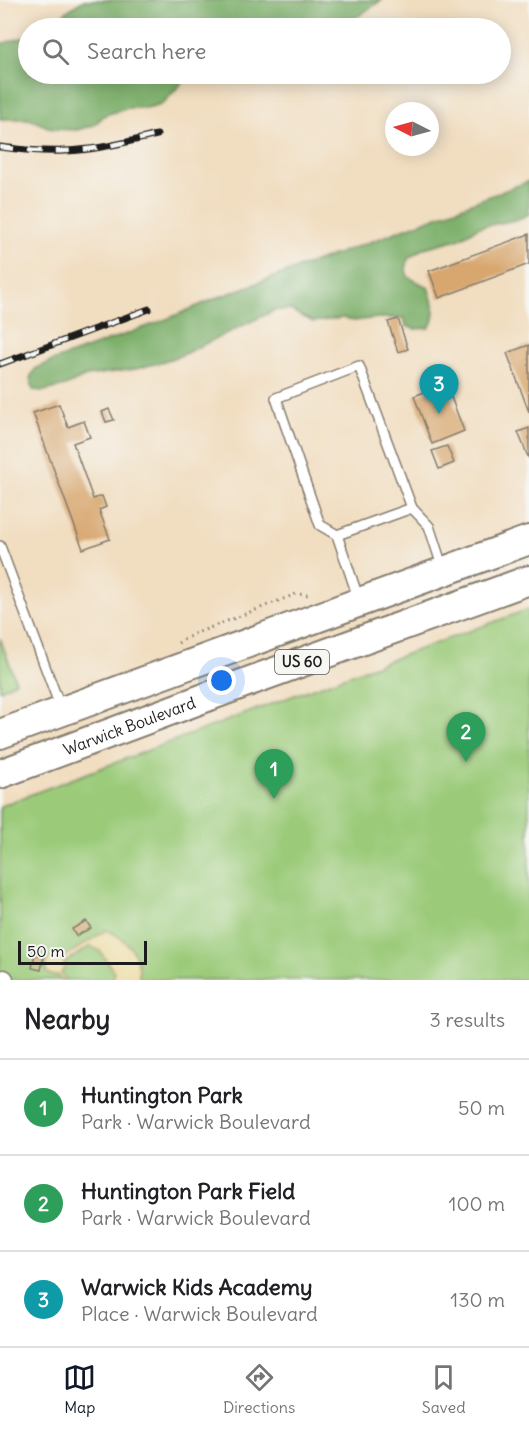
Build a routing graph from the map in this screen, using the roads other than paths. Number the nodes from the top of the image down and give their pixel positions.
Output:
1 (412, 508) junction
2 (337, 535) junction
3 (529, 540) edge
4 (0, 546) edge
5 (444, 572) junction
6 (529, 580) edge
7 (360, 602) junction
8 (238, 646) junction
9 (250, 681) junction
10 (62, 711) junction
11 (0, 734) edge
12 (75, 746) junction
13 (0, 774) edge

1 - 2 lane
1 - 2 lane
1 - 5 lane
2 - 7 lane
3 - 5 main road, US 60
4 - 10 lane
5 - 7 main road, US 60
6 - 9 main road, Warwick Boulevard / US 60
7 - 8 main road, US 60
8 - 9 main road
8 - 10 main road, US 60
9 - 12 main road, Warwick Boulevard / US 60
10 - 11 main road, US 60
10 - 12 main road
12 - 13 main road, Warwick Boulevard / US 60

